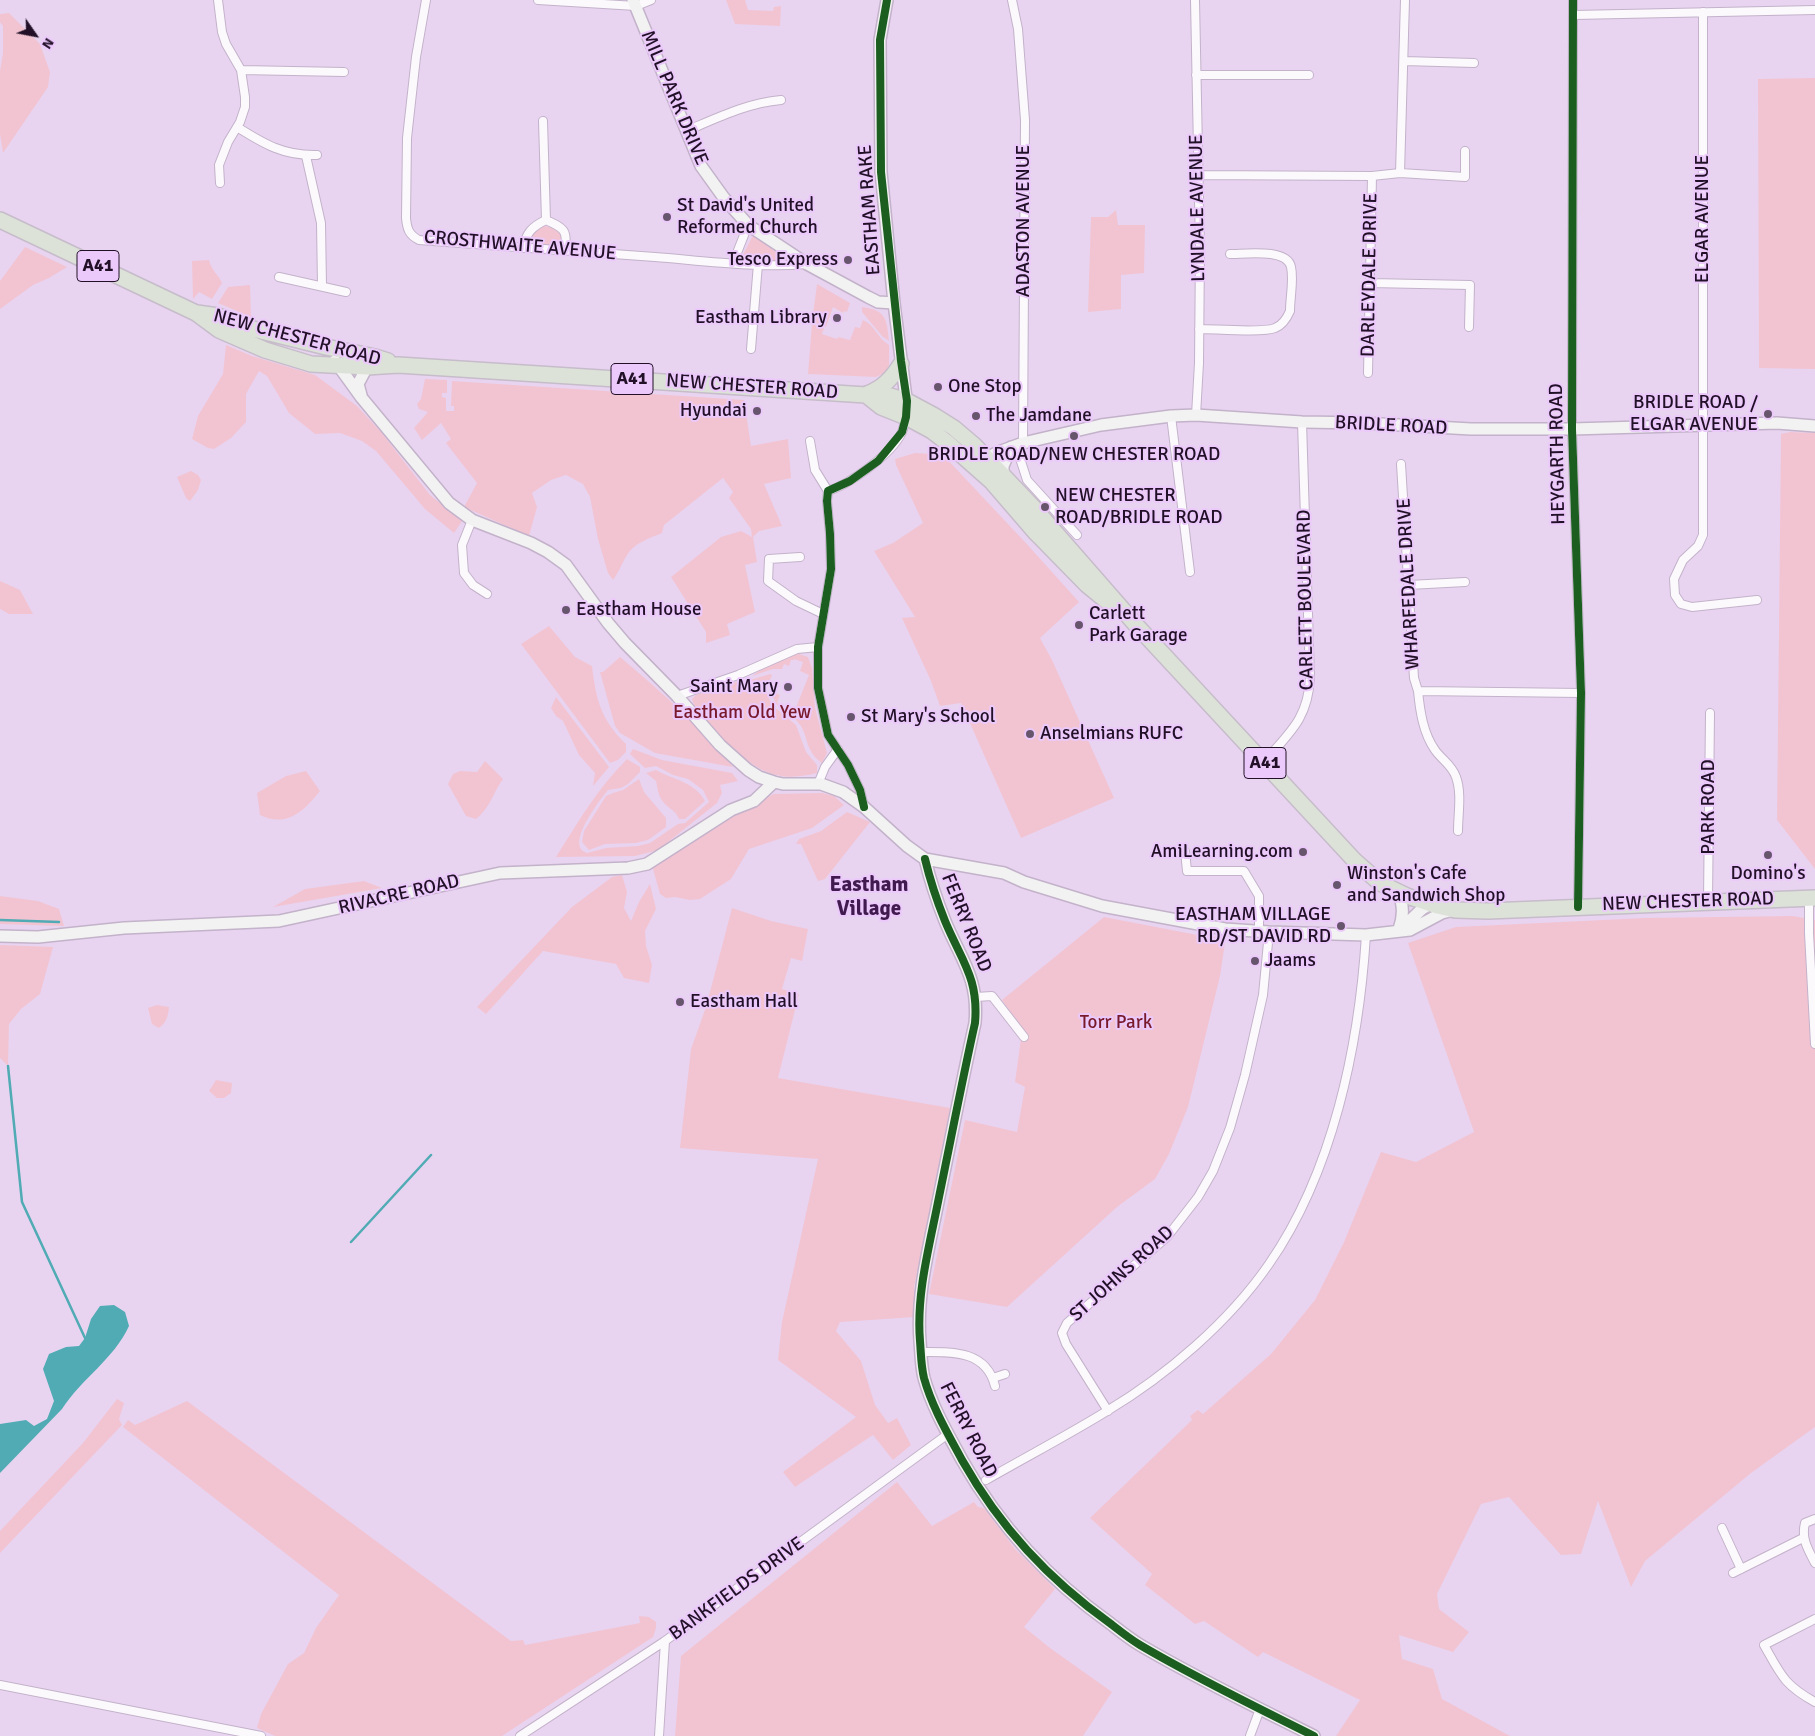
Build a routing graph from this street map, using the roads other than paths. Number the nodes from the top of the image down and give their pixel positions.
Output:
1 (218, 0) edge
2 (426, 0) edge
3 (538, 0) edge
4 (651, 0) edge
5 (887, 0) edge
6 (1012, 0) edge
7 (1195, 0) edge
8 (1404, 0) edge
9 (1573, 0) edge
10 (634, 3) edge
11 (1815, 10) edge
12 (1703, 12) junction
13 (1574, 15) junction
14 (1404, 61) junction
15 (1474, 63) dead end
16 (241, 70) junction
17 (344, 72) dead end
18 (1196, 75) junction
19 (1310, 75) dead end
20 (781, 100) dead end
21 (544, 122) dead end
22 (237, 127) junction
23 (686, 131) junction
24 (1466, 151) dead end
25 (317, 155) dead end
26 (306, 156) junction
27 (1400, 173) junction
28 (1197, 175) junction
29 (1372, 176) junction
30 (220, 183) dead end
31 (0, 220) edge
32 (546, 220) junction
33 (748, 225) junction
34 (524, 248) junction
35 (565, 251) junction
36 (1230, 254) dead end
37 (733, 263) junction
38 (758, 264) junction
39 (807, 264) junction
40 (279, 277) dead end
41 (1370, 282) junction
42 (322, 286) junction
43 (346, 292) dead end
44 (894, 303) junction
45 (196, 313) junction
46 (1469, 327) dead end
47 (1199, 329) junction
48 (326, 348) junction
49 (750, 350) dead end
50 (336, 364) junction
51 (901, 364) junction
52 (398, 365) junction
53 (367, 367) junction
54 (1368, 373) dead end
55 (866, 395) junction
56 (361, 397) junction
57 (908, 401) junction
58 (1196, 415) junction
59 (1171, 416) junction
60 (906, 417) junction
61 (1302, 422) junction
62 (1702, 425) junction
63 (1815, 426) edge
64 (1572, 429) junction
65 (810, 441) dead end
66 (1017, 446) junction
67 (981, 462) junction
68 (1401, 464) dead end
69 (1004, 475) junction
70 (828, 491) junction
71 (472, 520) junction
72 (1077, 535) dead end
73 (800, 557) dead end
74 (1190, 572) dead end
75 (1465, 582) dead end
76 (1409, 585) junction
77 (487, 594) dead end
78 (1757, 600) dead end
79 (823, 614) junction
80 (1137, 626) junction
81 (818, 647) junction
82 (1418, 691) junction
83 (1581, 693) junction
84 (677, 696) junction
85 (1710, 713) dead end
86 (838, 749) junction
87 (1264, 762) junction
88 (774, 782) junction
89 (818, 784) junction
90 (864, 807) junction
91 (1458, 831) dead end
92 (1185, 851) dead end
93 (925, 859) junction
94 (1398, 892) junction
95 (1812, 898) edge
96 (1708, 902) junction
97 (1430, 904) junction
98 (1578, 907) junction
99 (1455, 910) junction
100 (1399, 931) junction
101 (1264, 932) junction
102 (1366, 935) junction
103 (0, 936) edge
104 (976, 997) junction
105 (1024, 1037) dead end
106 (1815, 1044) edge
107 (922, 1352) junction
108 (1005, 1374) dead end
109 (1108, 1411) junction
110 (948, 1434) junction
111 (986, 1480) dead end
112 (1815, 1518) edge
113 (1722, 1528) dead end
114 (1803, 1538) junction
115 (1815, 1563) edge
116 (1741, 1569) junction
117 (1732, 1573) dead end
118 (1815, 1619) edge
119 (665, 1642) junction
120 (0, 1685) edge
121 (1815, 1702) edge
122 (1260, 1709) junction
123 (261, 1736) edge
124 (520, 1736) edge
125 (659, 1736) edge
126 (1250, 1736) edge
127 (1314, 1736) edge

1 - 16 street
2 - 34 street, CROSTHWAITE AVENUE
3 - 10 street
4 - 10 street
5 - 44 street, EASTHAM RAKE
6 - 66 street, ADASTON AVENUE
7 - 18 street, LYNDALE AVENUE
8 - 14 street
9 - 13 street, HEYGARTH ROAD
10 - 23 street, MILL PARK DRIVE
11 - 12 street
12 - 13 street
12 - 62 street, ELGAR AVENUE
13 - 64 street, HEYGARTH ROAD
14 - 15 street
14 - 27 street
16 - 17 street
16 - 22 street
18 - 19 street
18 - 28 street, LYNDALE AVENUE
20 - 23 street
21 - 32 street
22 - 26 street
22 - 30 street
23 - 33 street, MILL PARK DRIVE
24 - 27 street
25 - 26 street
26 - 42 street
27 - 29 street
28 - 29 street
28 - 47 street, LYNDALE AVENUE
29 - 41 street, DARLEYDALE DRIVE
31 - 45 highway, NEW CHESTER ROAD / A41
32 - 34 street
32 - 35 street
33 - 37 street
33 - 39 street, MILL PARK DRIVE
34 - 35 street, CROSTHWAITE AVENUE
35 - 37 street, CROSTHWAITE AVENUE
36 - 47 street
37 - 38 street, CROSTHWAITE AVENUE
38 - 39 street, CROSTHWAITE AVENUE
38 - 49 street
39 - 44 street, MILL PARK DRIVE
40 - 42 street
41 - 46 street
41 - 54 street, DARLEYDALE DRIVE
42 - 43 street
44 - 51 street, EASTHAM RAKE
45 - 48 highway, NEW CHESTER ROAD / A41
45 - 50 highway, NEW CHESTER ROAD / A41
47 - 58 street, LYNDALE AVENUE
48 - 50 street
48 - 52 highway, NEW CHESTER ROAD / A41
50 - 53 highway, NEW CHESTER ROAD / A41
50 - 56 street
51 - 55 highway
51 - 57 street, EASTHAM RAKE
52 - 53 highway, NEW CHESTER ROAD / A41
52 - 55 highway, NEW CHESTER ROAD / A41
53 - 56 street
55 - 57 highway, NEW CHESTER ROAD / A41
55 - 60 highway, NEW CHESTER ROAD / A41
56 - 71 street
57 - 60 street, EASTHAM RAKE
57 - 67 highway, NEW CHESTER ROAD / A41
58 - 59 street, BRIDLE ROAD
58 - 61 street, BRIDLE ROAD
59 - 66 street, BRIDLE ROAD
59 - 74 street
60 - 67 highway, NEW CHESTER ROAD / A41
60 - 70 street
61 - 64 street, BRIDLE ROAD
61 - 87 street, CARLETT BOULEVARD
62 - 63 street, BRIDLE ROAD
62 - 64 street, BRIDLE ROAD
62 - 78 street, ELGAR AVENUE
64 - 83 street, HEYGARTH ROAD
65 - 70 street
66 - 67 street, BRIDLE ROAD
66 - 69 street
66 - 72 street
67 - 69 highway, NEW CHESTER ROAD / A41
67 - 80 highway, NEW CHESTER ROAD / A41
68 - 76 street, WHARFEDALE DRIVE
69 - 80 highway, NEW CHESTER ROAD / A41
70 - 79 street
71 - 77 street
71 - 84 street
73 - 79 street
75 - 76 street
76 - 82 street, WHARFEDALE DRIVE
79 - 81 street
80 - 87 highway, NEW CHESTER ROAD / A41
81 - 84 street
81 - 86 street
82 - 83 street, WHARFEDALE DRIVE
82 - 91 street
83 - 98 street, HEYGARTH ROAD
84 - 88 street
85 - 96 street, PARK ROAD
86 - 89 street
86 - 90 street
87 - 94 highway, NEW CHESTER ROAD / A41
88 - 89 street
88 - 103 street, RIVACRE ROAD
89 - 90 street
90 - 93 street
92 - 101 street
93 - 101 street
93 - 104 street, FERRY ROAD
94 - 97 highway, NEW CHESTER ROAD / A41
94 - 100 street
95 - 96 highway, NEW CHESTER ROAD / A41
95 - 106 street
96 - 98 highway, NEW CHESTER ROAD / A41
97 - 99 highway, NEW CHESTER ROAD / A41
97 - 100 street
98 - 99 highway, NEW CHESTER ROAD / A41
99 - 100 street
100 - 102 street
101 - 102 street
101 - 109 street, ST JOHNS ROAD
102 - 109 street
104 - 105 street
104 - 107 street, FERRY ROAD
107 - 108 street
107 - 110 street, FERRY ROAD
109 - 111 street
110 - 119 street, BANKFIELDS DRIVE
110 - 122 street, FERRY ROAD
112 - 114 street
113 - 116 street
114 - 115 street
114 - 116 street
116 - 117 street
118 - 121 street
119 - 124 street, BANKFIELDS DRIVE
119 - 125 street
120 - 123 street
122 - 126 street
122 - 127 street, FERRY ROAD

